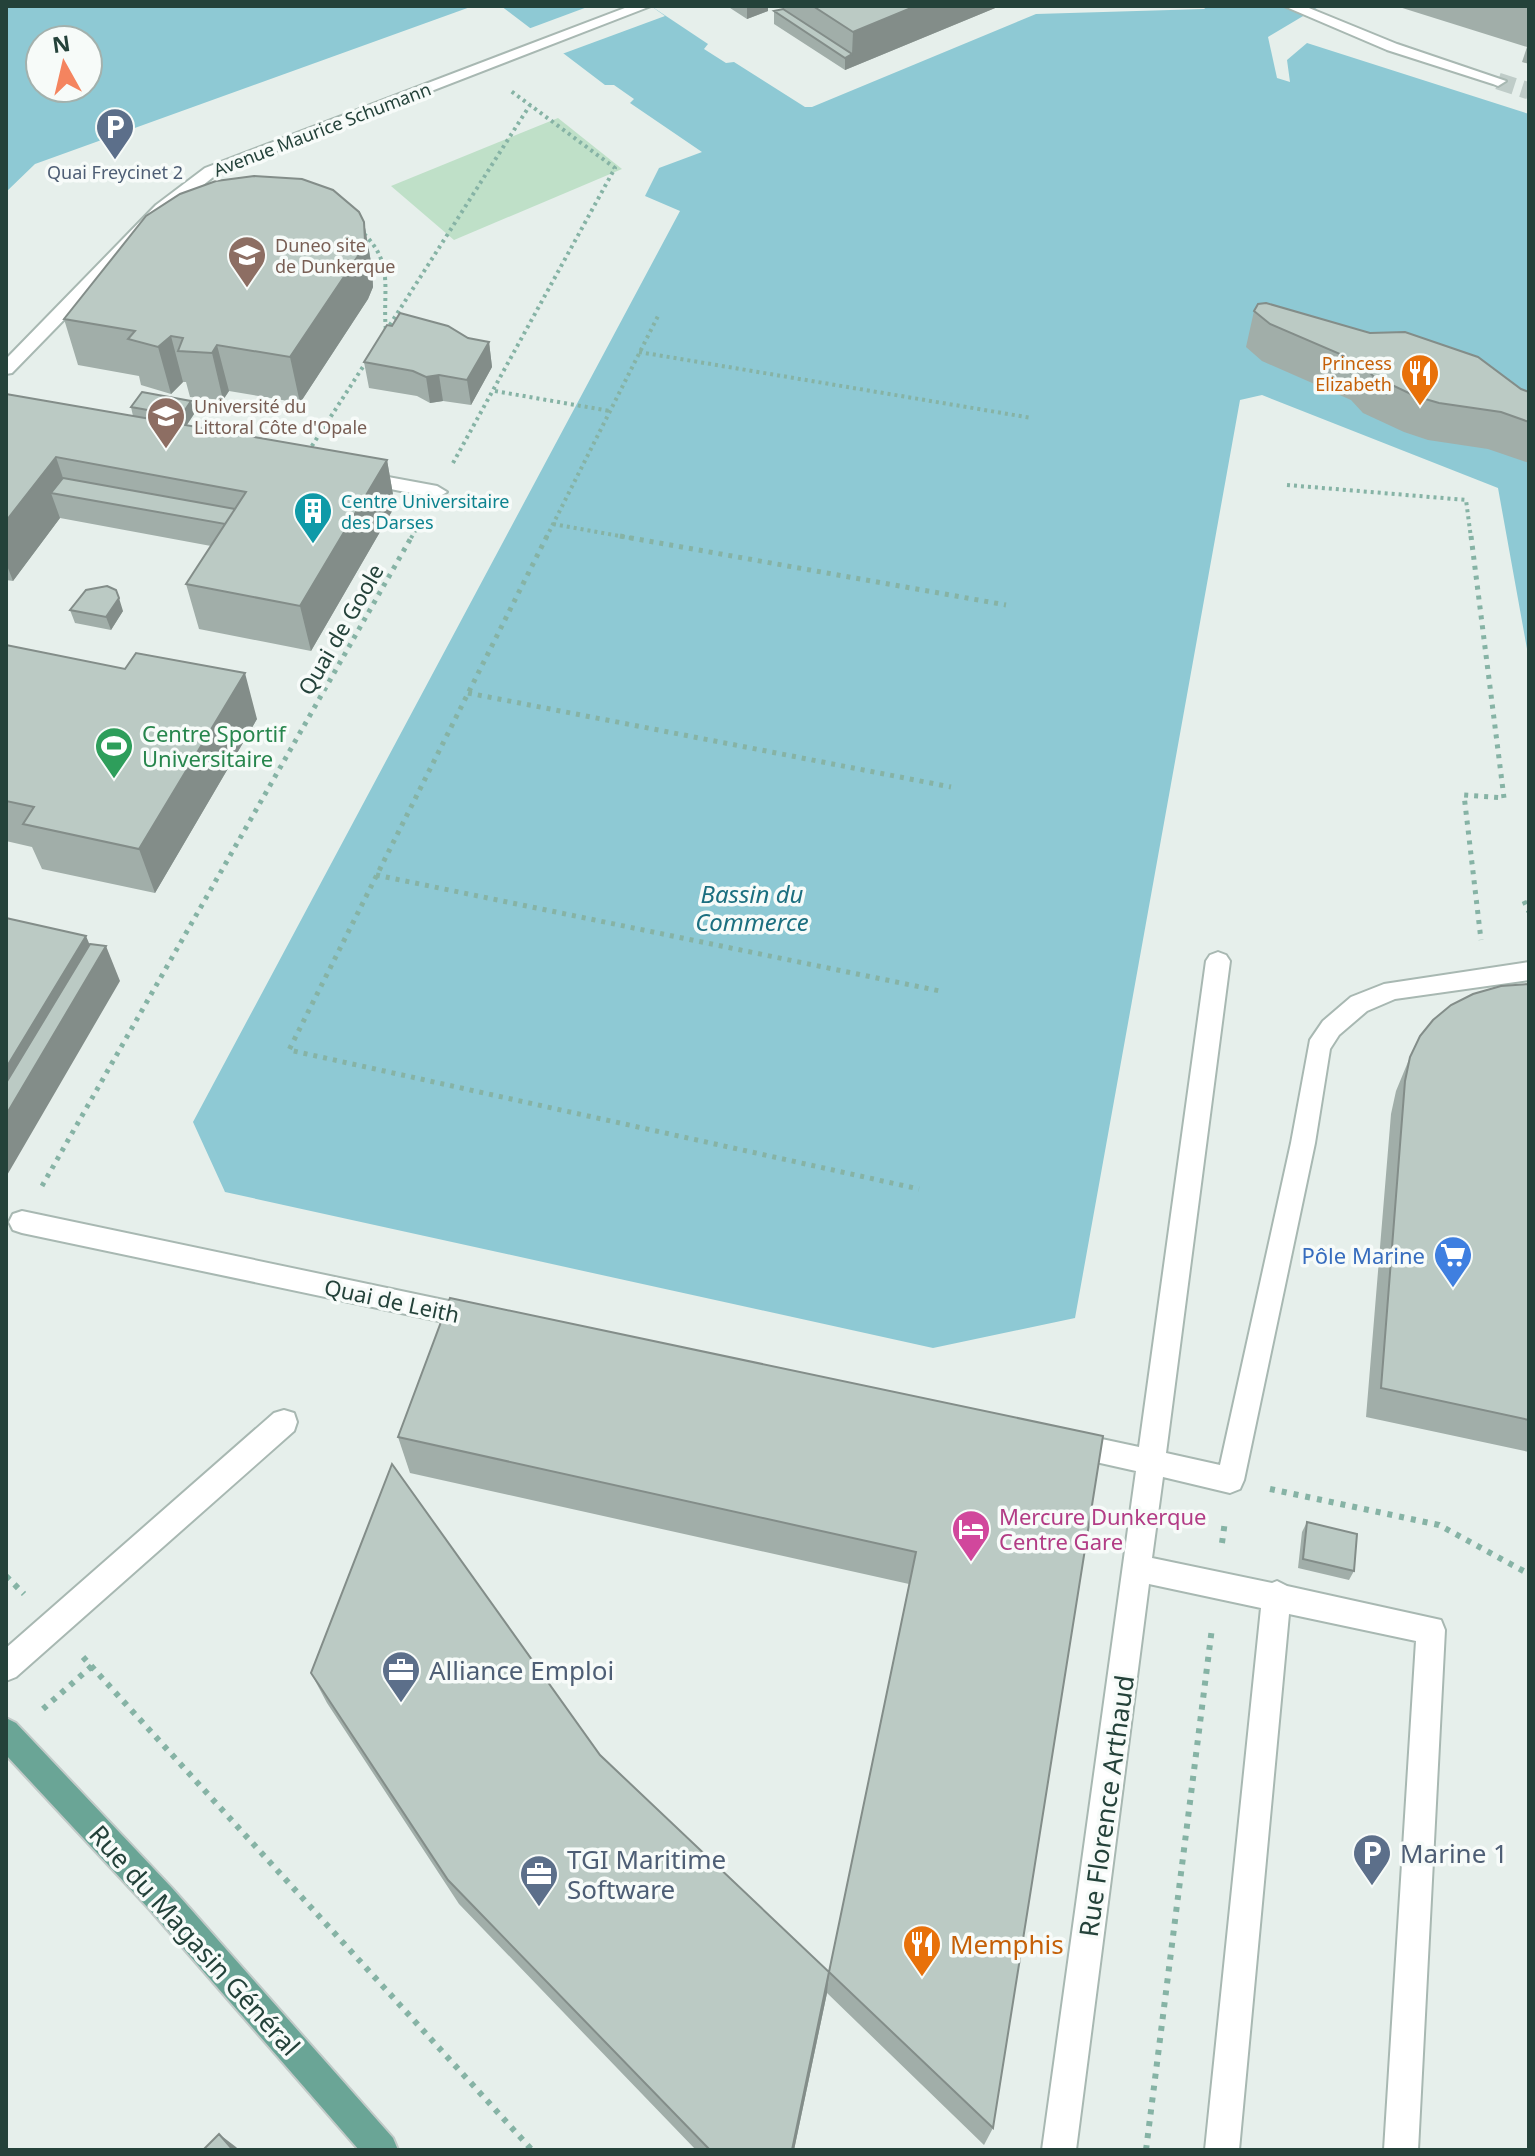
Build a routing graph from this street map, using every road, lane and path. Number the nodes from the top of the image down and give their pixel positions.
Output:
1 (644, 6) edge
2 (1291, 6) edge
3 (480, 68) junction
4 (1498, 81) tunnel mouth
5 (530, 105) junction
6 (363, 233) edge
7 (659, 314) dead end
8 (386, 331) junction
9 (378, 343) edge
10 (639, 352) junction
11 (370, 355) edge
12 (6, 369) edge
13 (495, 391) junction
14 (610, 411) junction
15 (1032, 418) dead end
16 (299, 466) joint
17 (1287, 485) dead end
18 (437, 492) junction
19 (553, 524) junction
20 (1006, 605) dead end
21 (468, 693) junction
22 (951, 787) dead end
23 (376, 875) junction
24 (1524, 901) dead end
25 (1529, 912) edge
26 (1218, 961) dead end
27 (1529, 971) edge
28 (1490, 976) junction
29 (940, 991) dead end
30 (919, 1189) dead end
31 (22, 1222) joint
32 (502, 1324) edge
33 (284, 1422) dead end
34 (1044, 1439) edge
35 (1153, 1462) junction
36 (1230, 1480) junction
37 (1139, 1569) junction
38 (1529, 1574) edge
39 (6, 1576) edge
40 (1217, 1584) junction
41 (1277, 1595) junction
42 (54, 1625) junction
43 (92, 1666) junction
44 (6, 1667) edge
45 (8, 1735) edge
46 (381, 2150) edge
47 (532, 2150) edge
48 (1059, 2150) edge
49 (1146, 2150) edge
50 (1222, 2150) edge
51 (1401, 2150) edge

1 - 3 street, Avenue Maurice Schumann
2 - 4 street
3 - 5 path, Quai de Goole
3 - 12 street, Avenue Maurice Schumann
5 - 8 path
5 - 13 path, Quai de Goole
6 - 8 path
7 - 10 path
8 - 9 path
10 - 14 path
10 - 15 path
11 - 16 path
13 - 14 path
13 - 18 path, Quai de Goole
14 - 19 path
16 - 18 street
17 - 28 path
18 - 31 path, Quai de Goole
19 - 20 path
19 - 21 path
21 - 22 path
21 - 23 path
23 - 29 path
23 - 30 path
24 - 25 path
26 - 35 street, Rue Florence Arthaud
27 - 28 street
28 - 36 street
31 - 32 street, Quai de Leith
33 - 42 street
34 - 35 street
35 - 36 street
35 - 37 street, Rue Florence Arthaud
36 - 38 path
36 - 40 path
37 - 40 street
37 - 48 street, Rue Florence Arthaud
39 - 42 path
40 - 41 street
40 - 49 path
41 - 50 street
41 - 51 street
42 - 43 path
42 - 44 street
43 - 45 path
43 - 47 path
45 - 46 main road, Rue du Magasin Général

